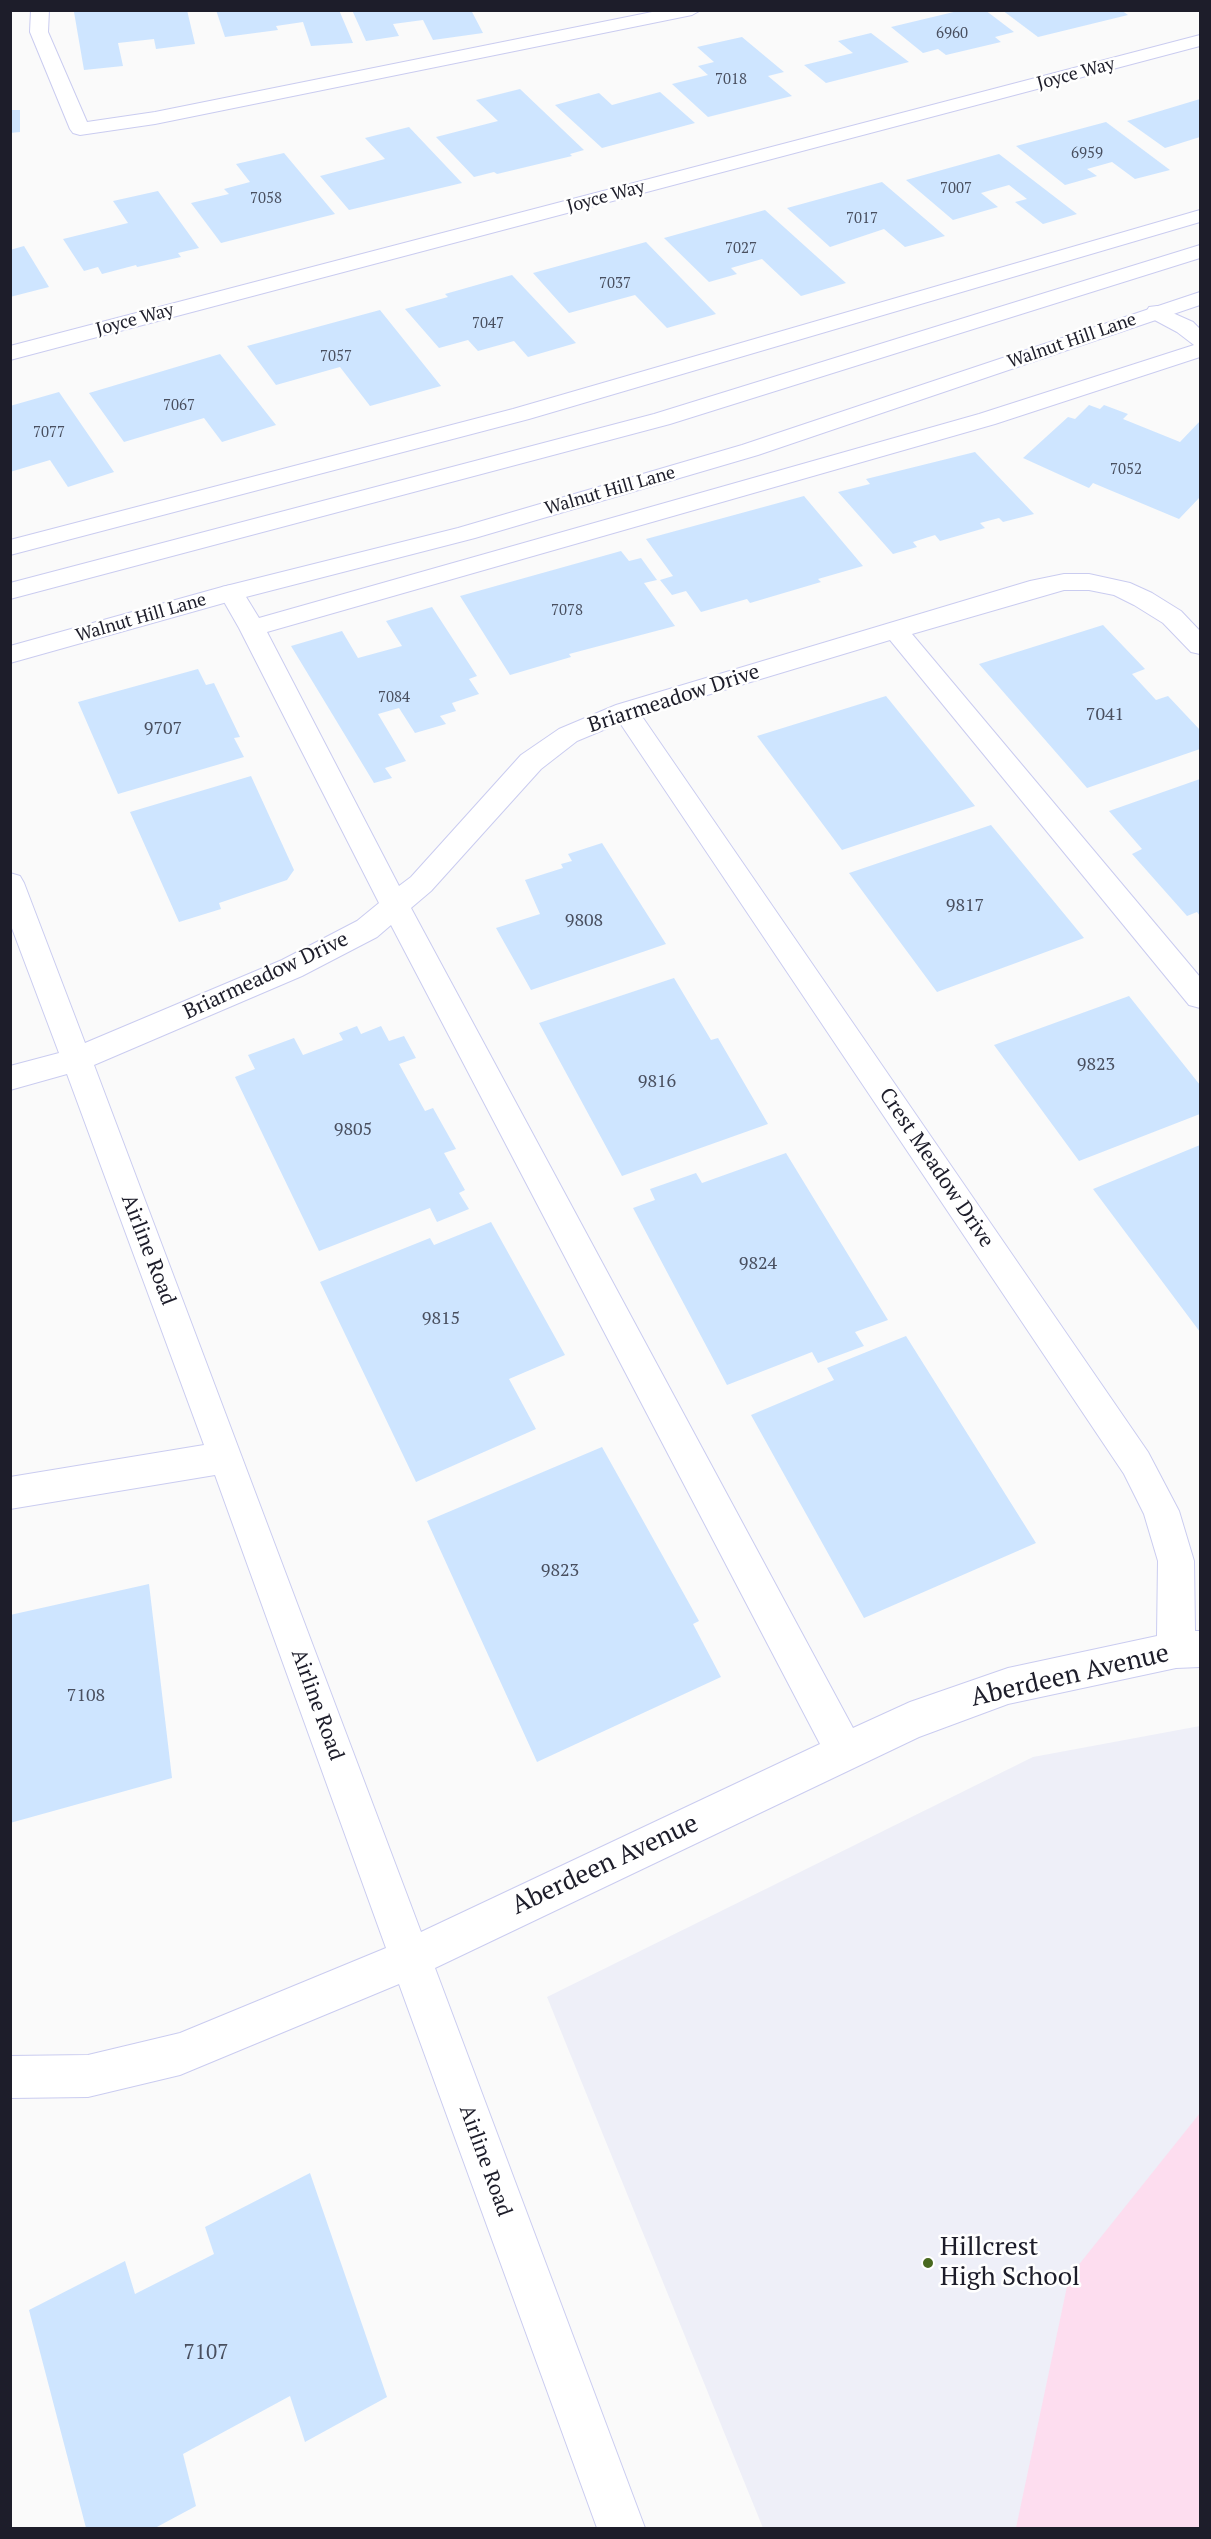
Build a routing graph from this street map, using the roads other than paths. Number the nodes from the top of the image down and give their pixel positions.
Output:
1 (40, 10) edge
2 (692, 10) edge
3 (1200, 41) edge
4 (1200, 216) edge
5 (1200, 251) edge
6 (1200, 298) edge
7 (1157, 312) junction
8 (1200, 340) edge
9 (1200, 350) edge
10 (10, 353) edge
11 (10, 548) edge
12 (10, 591) edge
13 (231, 593) junction
14 (252, 628) junction
15 (895, 630) junction
16 (1200, 646) edge
17 (10, 655) edge
18 (625, 711) junction
19 (10, 883) edge
20 (394, 904) junction
21 (1200, 998) edge
22 (76, 1060) junction
23 (10, 1078) edge
24 (226, 1457) junction
25 (10, 1493) edge
26 (1188, 1649) edge
27 (845, 1752) junction
28 (409, 1959) junction
29 (10, 2077) edge
30 (621, 2529) edge

1 - 2 street
3 - 10 street, Joyce Way
4 - 11 street
5 - 12 street
6 - 7 street, Walnut Hill Lane
7 - 8 street
7 - 13 street, Walnut Hill Lane
9 - 14 street
13 - 14 street
13 - 17 street, Walnut Hill Lane
14 - 20 street
15 - 16 street, Briarmeadow Drive
15 - 18 street, Briarmeadow Drive
15 - 21 street
18 - 20 street, Briarmeadow Drive
18 - 26 street, Crest Meadow Drive
19 - 22 street, Airline Road
20 - 22 street, Briarmeadow Drive
20 - 27 street
22 - 23 street, Briarmeadow Drive
22 - 24 street, Airline Road
24 - 25 street
24 - 28 street, Airline Road
26 - 27 street, Aberdeen Avenue
27 - 28 street, Aberdeen Avenue
28 - 29 street, Aberdeen Avenue
28 - 30 street, Airline Road

